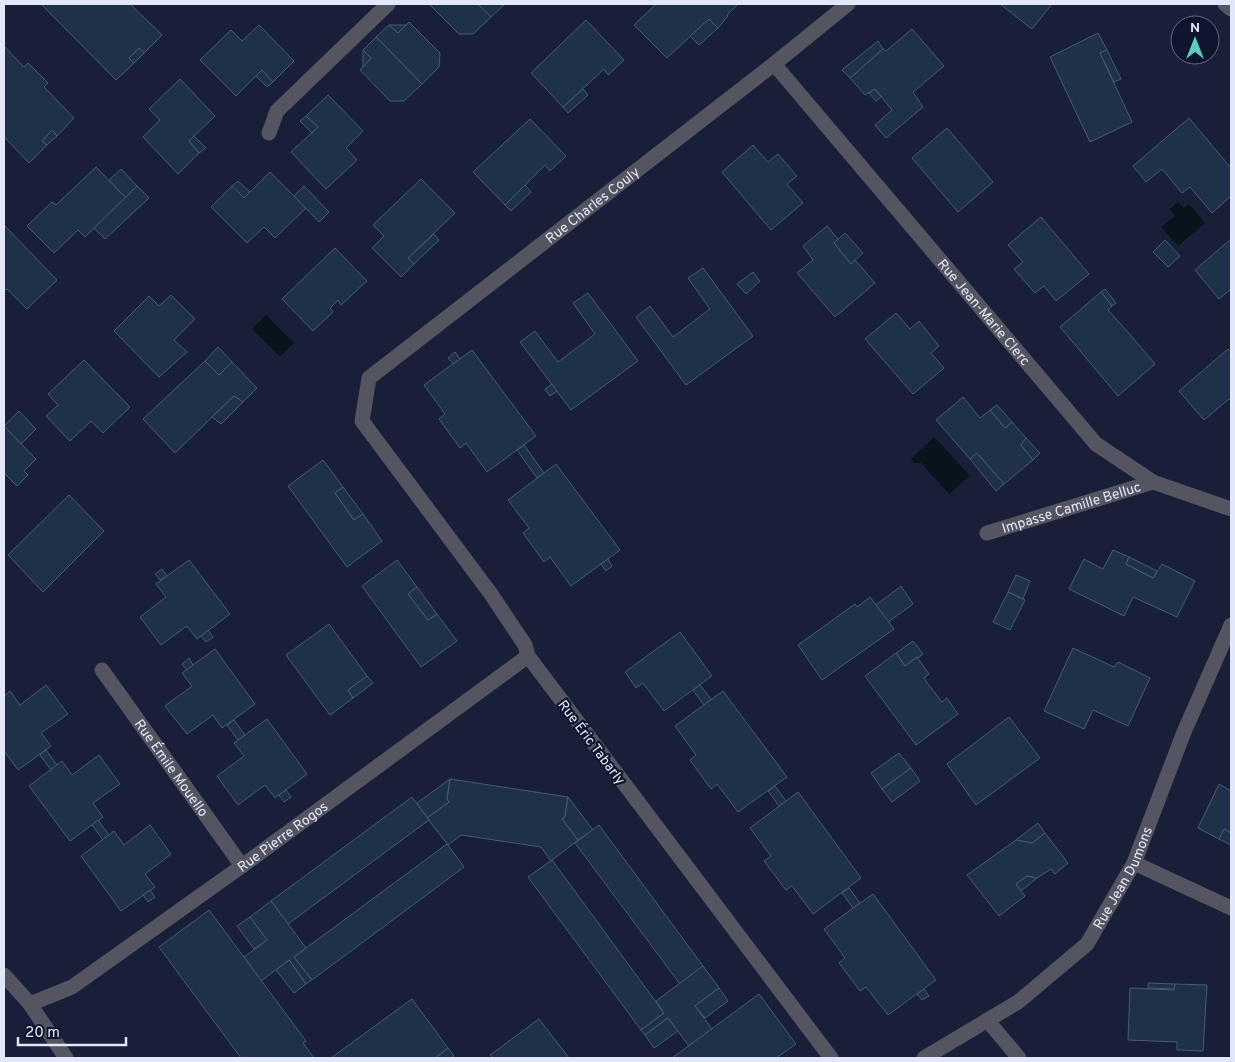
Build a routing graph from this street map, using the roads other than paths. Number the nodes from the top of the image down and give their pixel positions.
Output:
1 (388, 4) edge
2 (848, 4) edge
3 (1225, 4) edge
4 (1231, 9) edge
5 (774, 64) junction
6 (269, 133) dead end
7 (362, 420) joint
8 (1153, 482) junction
9 (1231, 509) edge
10 (987, 533) dead end
11 (1231, 625) edge
12 (528, 656) junction
13 (102, 670) dead end
14 (1134, 863) junction
15 (242, 866) junction
16 (1231, 908) edge
17 (4, 975) edge
18 (30, 1004) junction
19 (987, 1020) junction
20 (66, 1058) edge
21 (831, 1058) edge
22 (924, 1058) edge
23 (1018, 1058) edge

1 - 6 street
2 - 5 street, Rue Charles Couly
3 - 4 street
5 - 7 street, Rue Charles Couly
5 - 8 street, Rue Jean-Marie Clerc
7 - 12 street, Rue Éric Tabarly
8 - 9 street, Rue Jean-Marie Clerc
8 - 10 street, Impasse Camille Belluc
11 - 14 street, Rue Jean Dumons
12 - 15 street, Rue Pierre Rogos
12 - 21 street, Rue Éric Tabarly
13 - 15 street, Rue Émile Mouello
14 - 16 street
14 - 19 street, Rue Jean Dumons
15 - 18 street, Rue Pierre Rogos
17 - 18 street
18 - 20 street
19 - 22 street, Rue Jean Dumons
19 - 23 street

